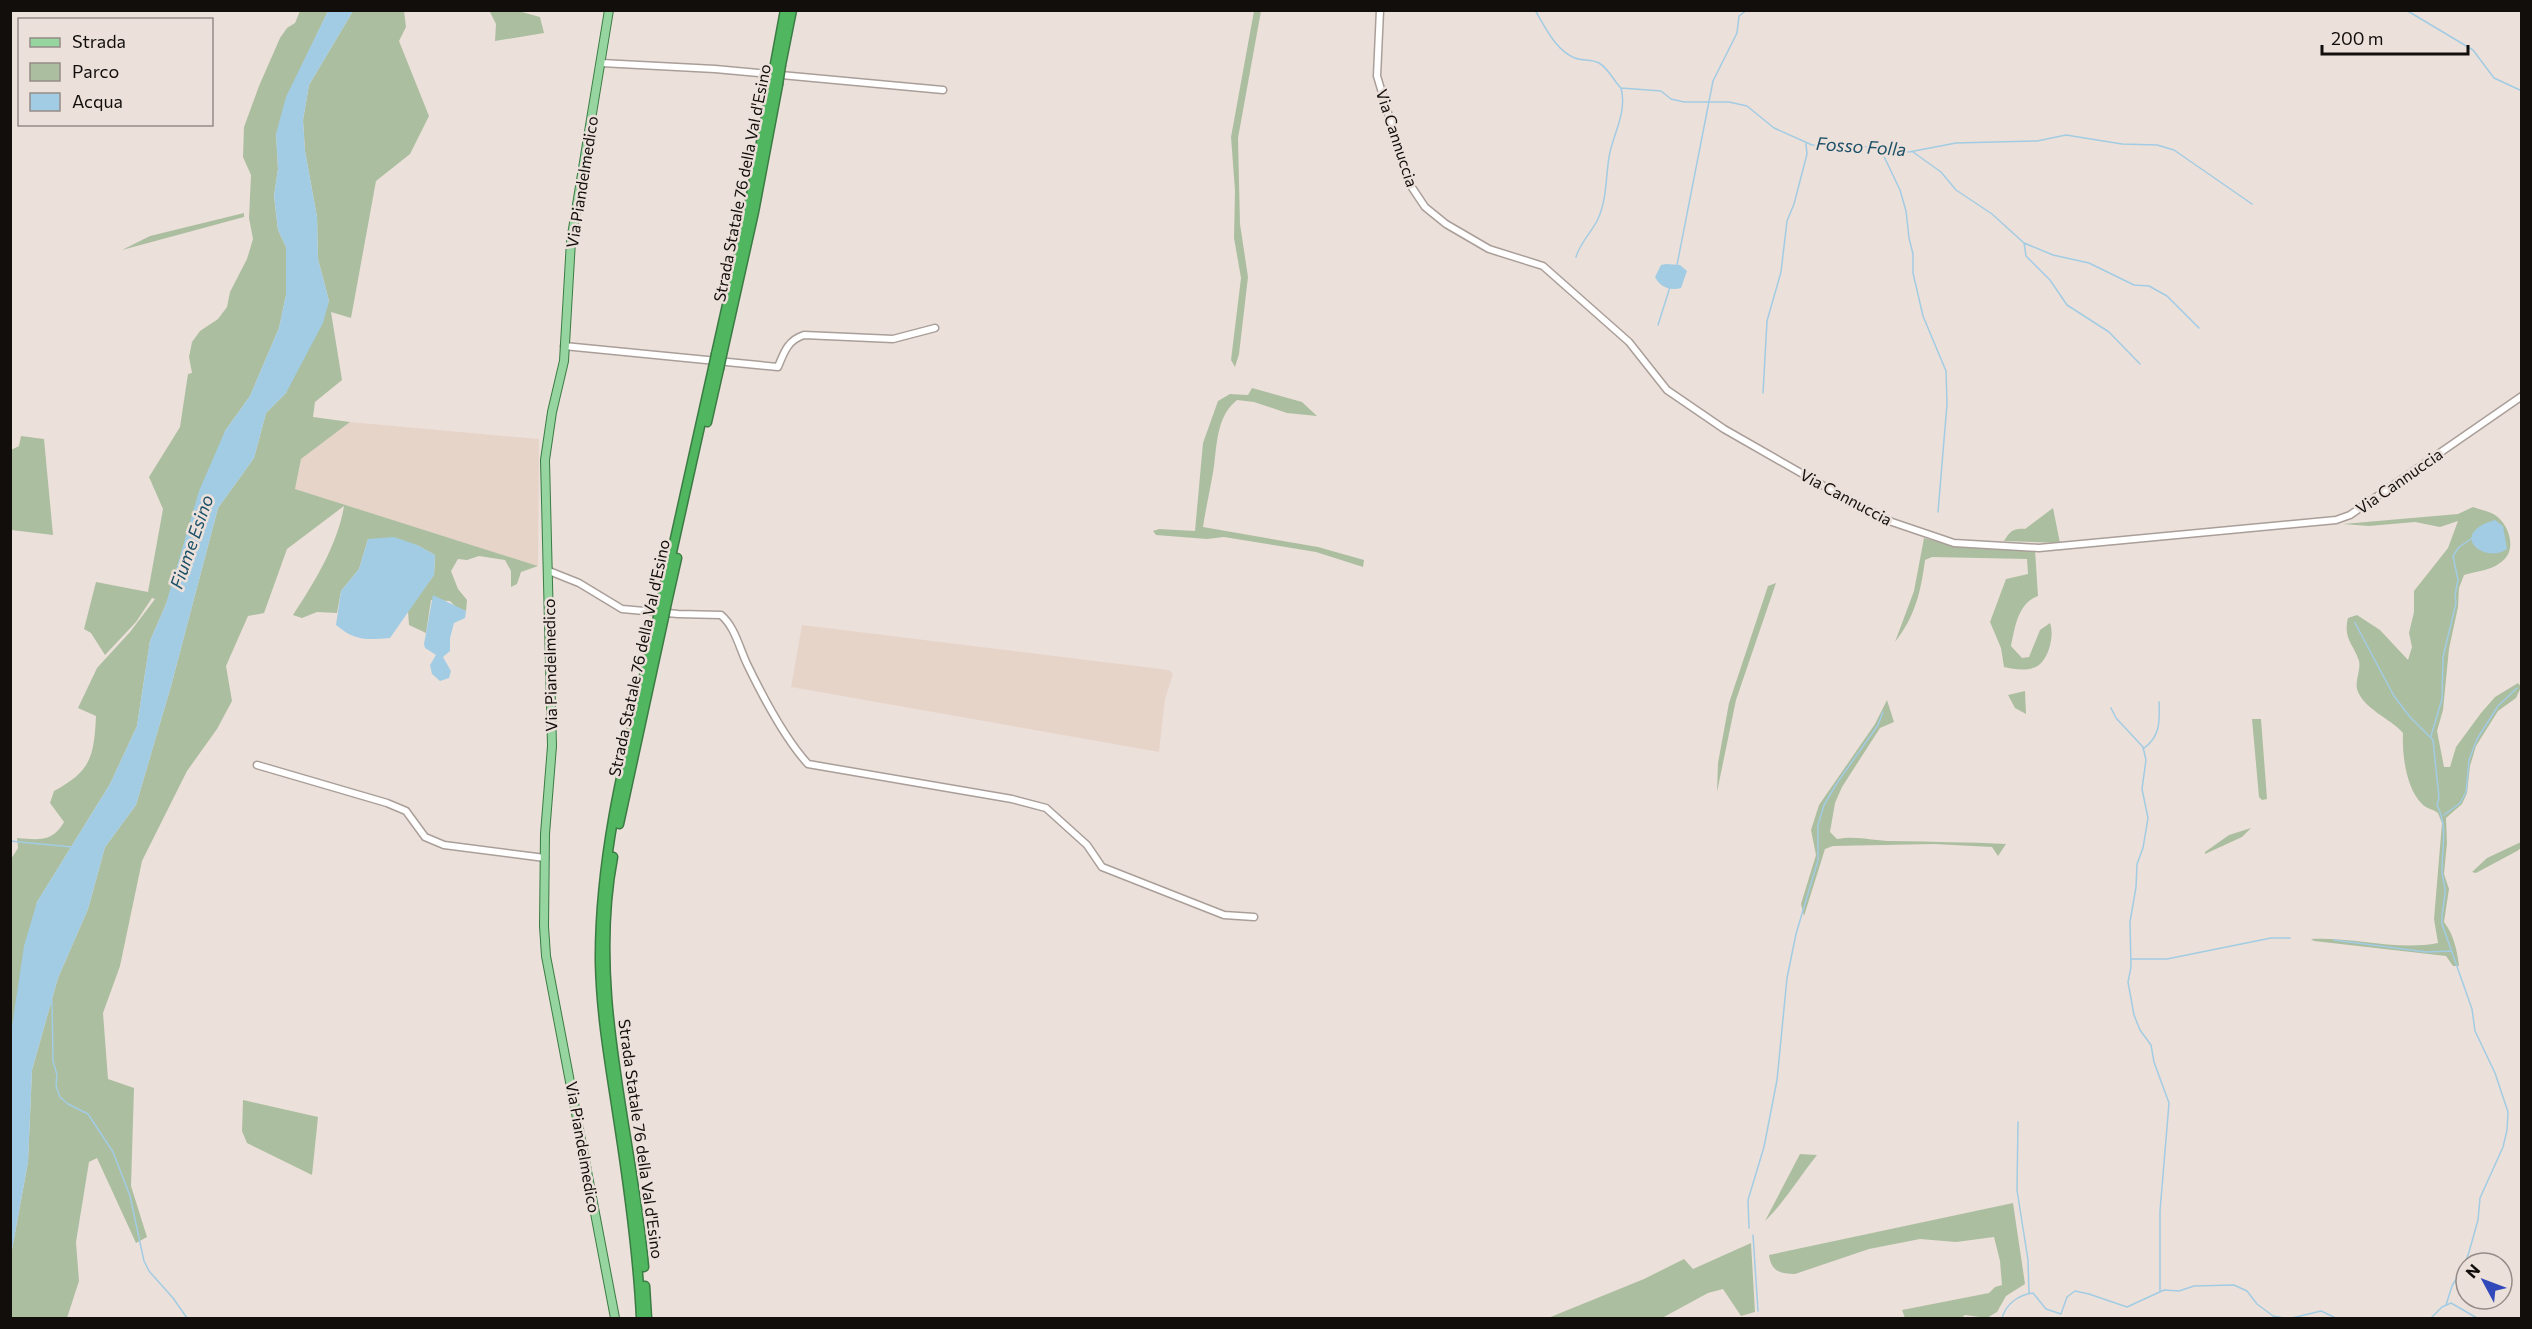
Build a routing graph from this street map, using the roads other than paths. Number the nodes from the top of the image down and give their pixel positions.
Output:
1 (609, 10) edge
2 (785, 10) edge
3 (792, 10) edge
4 (1380, 10) edge
5 (601, 63) junction
6 (778, 65) junction
7 (942, 90) dead end
8 (935, 328) dead end
9 (564, 346) junction
10 (2522, 396) edge
11 (549, 571) junction
12 (661, 617) junction
13 (257, 765) dead end
14 (545, 858) junction
15 (1254, 917) dead end
16 (615, 1318) edge
17 (641, 1318) edge
18 (647, 1318) edge

1 - 5 main road, Via Piandelmedico
2 - 6 highway, Strada Statale 76 della Val d'Esino
3 - 6 highway, Strada Statale 76 della Val d'Esino
4 - 10 street, Via Cannuccia
5 - 7 street
5 - 9 main road, Via Piandelmedico
6 - 12 highway, Strada Statale 76 della Val d'Esino, bridge
8 - 9 street
9 - 11 main road, Via Piandelmedico
11 - 14 main road, Via Piandelmedico
11 - 15 street
12 - 17 highway, Strada Statale 76 della Val d'Esino
12 - 18 highway, Strada Statale 76 della Val d'Esino
13 - 14 street
14 - 16 main road, Via Piandelmedico

